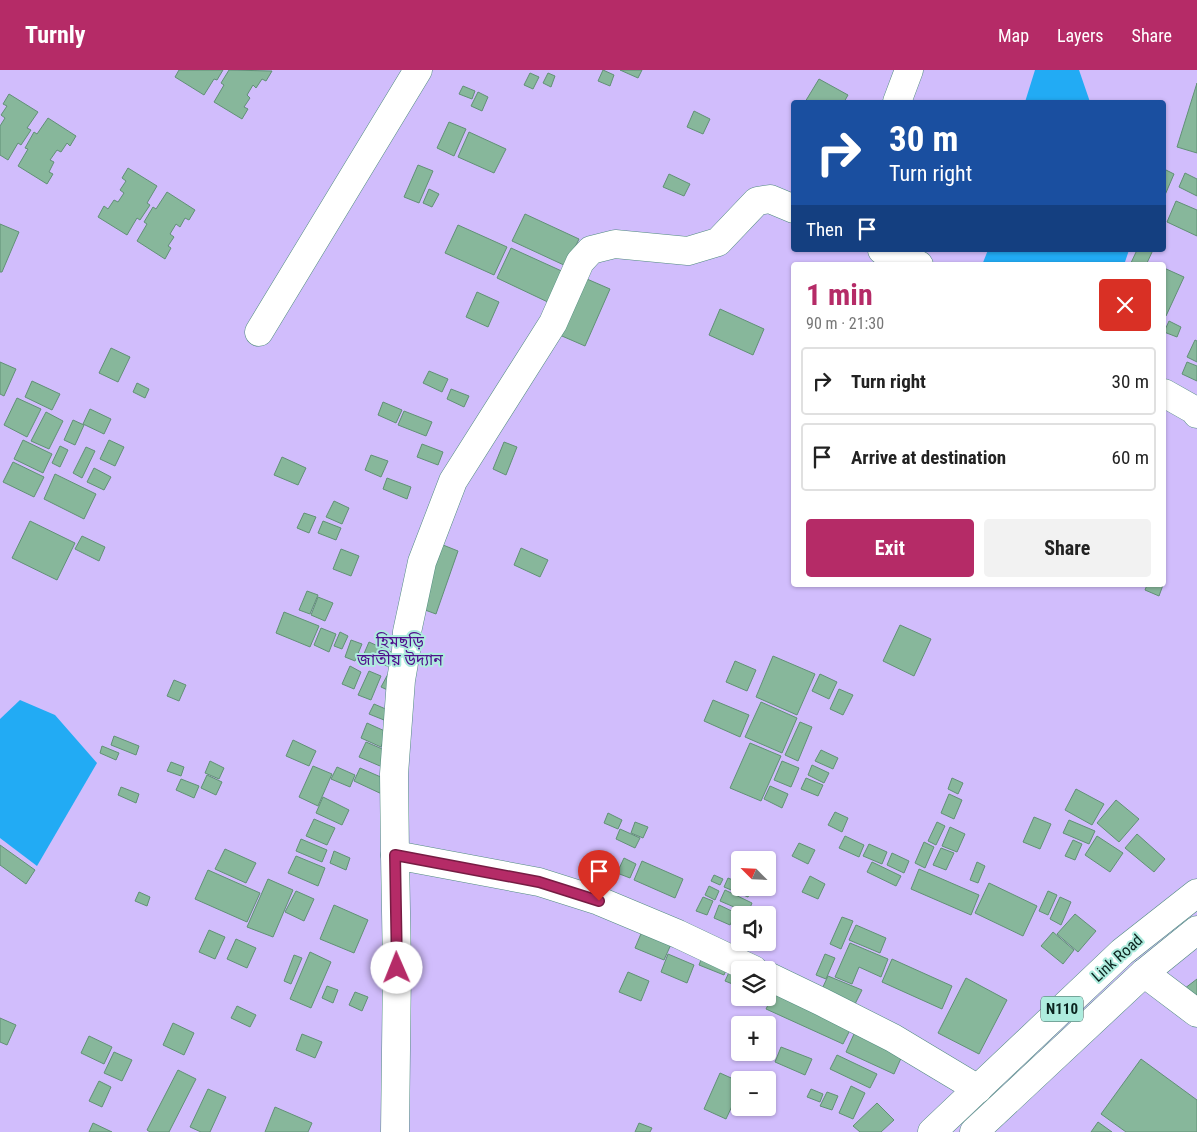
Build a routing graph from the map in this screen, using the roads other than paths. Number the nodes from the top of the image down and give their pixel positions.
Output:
1 (418, 70) edge
2 (909, 70) edge
3 (898, 100) edge
4 (791, 208) edge
5 (887, 252) edge
6 (912, 262) edge
7 (259, 332) dead end
8 (1166, 394) edge
9 (1197, 414) edge
10 (395, 855) junction
11 (1197, 893) edge
12 (1197, 930) edge
13 (735, 961) edge
14 (1144, 973) junction
15 (776, 980) edge
16 (1197, 1013) edge
17 (978, 1089) junction
18 (395, 1132) edge
19 (932, 1132) edge
20 (974, 1132) edge

1 - 7 main road
2 - 3 main road
4 - 10 main road
5 - 6 main road
8 - 9 main road
10 - 13 main road
10 - 18 main road
11 - 17 main road, Link Road / N110
12 - 14 main road, Link Road / N110
14 - 16 main road
14 - 20 main road, Link Road / N110
15 - 17 main road
17 - 19 main road, Link Road / N110

